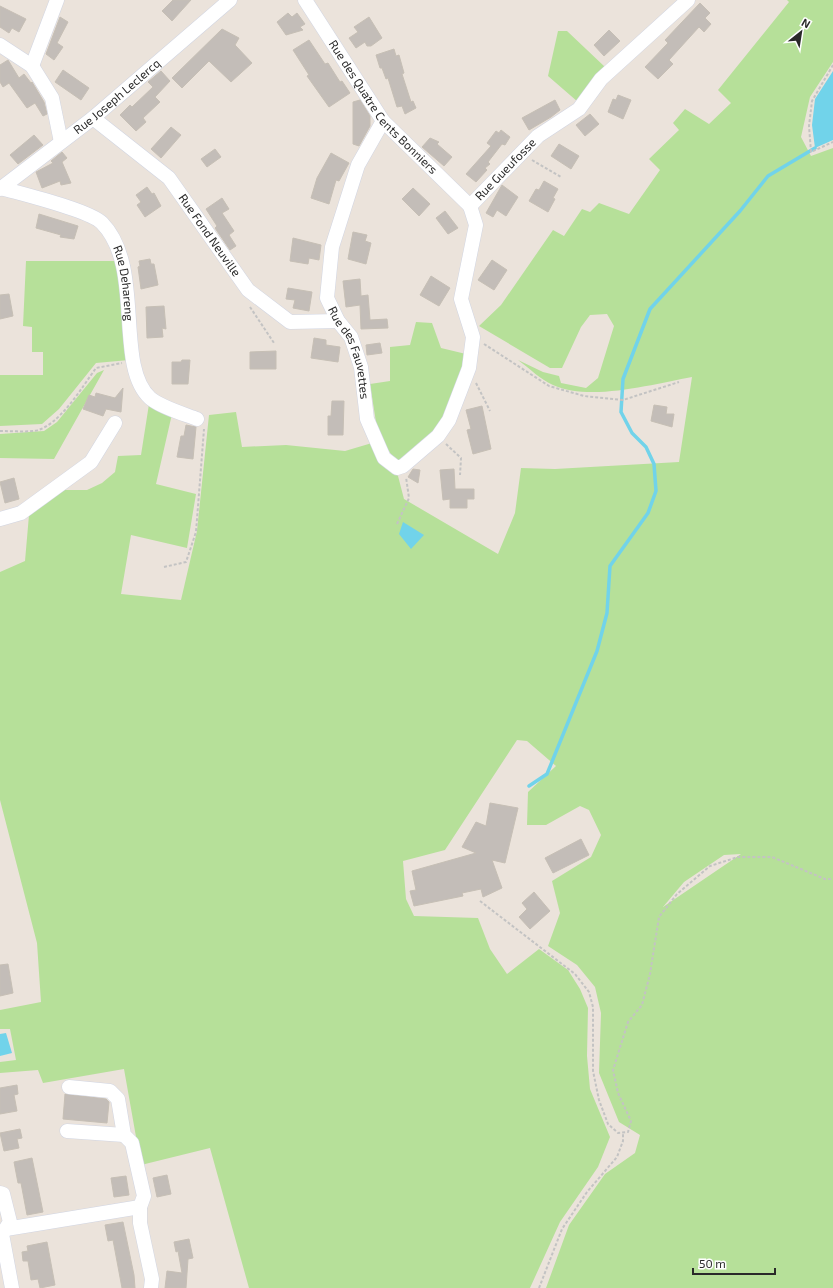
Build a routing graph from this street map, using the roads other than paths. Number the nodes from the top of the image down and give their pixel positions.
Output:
1 (57, 0) edge
2 (230, 0) edge
3 (305, 0) edge
4 (688, 0) edge
5 (0, 45) edge
6 (32, 66) junction
7 (93, 118) junction
8 (383, 121) junction
9 (60, 142) junction
10 (1, 189) edge
11 (470, 206) junction
12 (338, 321) junction
13 (197, 419) road end
14 (115, 423) dead end
15 (400, 467) joint
16 (0, 519) edge
17 (69, 1087) dead end
18 (68, 1131) dead end
19 (128, 1139) junction
20 (0, 1193) edge
21 (140, 1207) junction
22 (3, 1232) edge
23 (12, 1288) edge
24 (151, 1288) edge

1 - 6 street
2 - 7 street, Rue Joseph Leclercq
3 - 8 street, Rue des Quatre Cents Bonniers
4 - 11 street, Rue Gueufosse
5 - 6 street
6 - 9 street
7 - 9 street, Rue Joseph Leclercq
7 - 12 street, Rue Fond Neuville
8 - 11 street, Rue des Quatre Cents Bonniers
8 - 12 street, Rue des Fauvettes
9 - 10 street, Rue Joseph Leclercq
10 - 13 street, Rue Dehareng
11 - 15 street, Rue Gueufosse
12 - 15 street, Rue des Fauvettes
14 - 16 street
17 - 19 street
18 - 19 street
19 - 21 street
20 - 22 street
21 - 22 street
21 - 24 street
22 - 23 street

